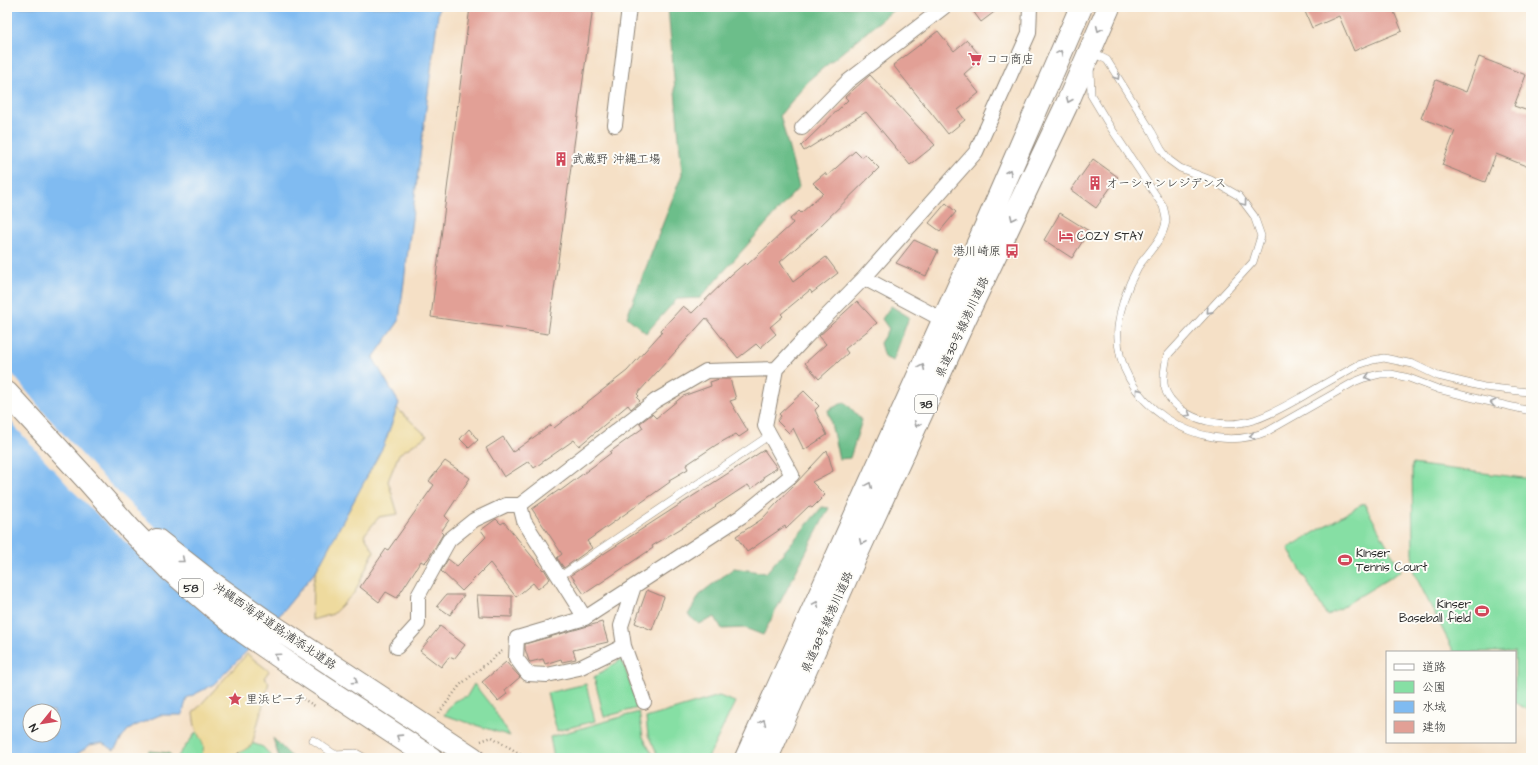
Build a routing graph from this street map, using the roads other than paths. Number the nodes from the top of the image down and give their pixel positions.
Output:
1 (629, 7) edge
2 (944, 7) edge
3 (1030, 7) edge
4 (1081, 7) edge
5 (1109, 7) edge
6 (1090, 51) junction
7 (615, 124) dead end
8 (802, 128) dead end
9 (864, 278) junction
10 (943, 320) junction
11 (776, 369) junction
12 (7, 393) edge
13 (1531, 393) edge
14 (1531, 411) edge
15 (770, 435) junction
16 (88, 481) junction
17 (520, 505) junction
18 (558, 577) junction
19 (634, 586) junction
20 (585, 618) junction
21 (624, 646) junction
22 (397, 647) dead end
23 (644, 702) dead end
24 (313, 740) dead end
25 (365, 758) edge
26 (431, 758) edge
27 (473, 758) edge
28 (746, 758) edge
29 (767, 758) edge

1 - 7 street
2 - 8 street
3 - 9 street
10 -> 4 main road, 県道38号線港川道路 / 38
5 -> 6 main road, 県道38号線港川道路 / 38
6 -> 13 lane
14 -> 6 lane
6 -> 29 main road, 県道38号線港川道路 / 38
9 - 10 street
9 - 11 street
28 -> 10 main road, 県道38号線港川道路 / 38
11 - 15 street
11 - 17 street
12 - 16 main road, 沖縄西海岸道路;浦添北道路 / 58
15 - 18 lane
15 - 19 street
26 -> 16 main road, 沖縄西海岸道路;浦添北道路 / 58
16 -> 27 main road, 沖縄西海岸道路;浦添北道路 / 58
17 - 18 street
17 - 22 street
18 - 20 street
19 - 20 street
19 - 21 street
20 - 21 street
21 - 23 street
24 - 25 lane

